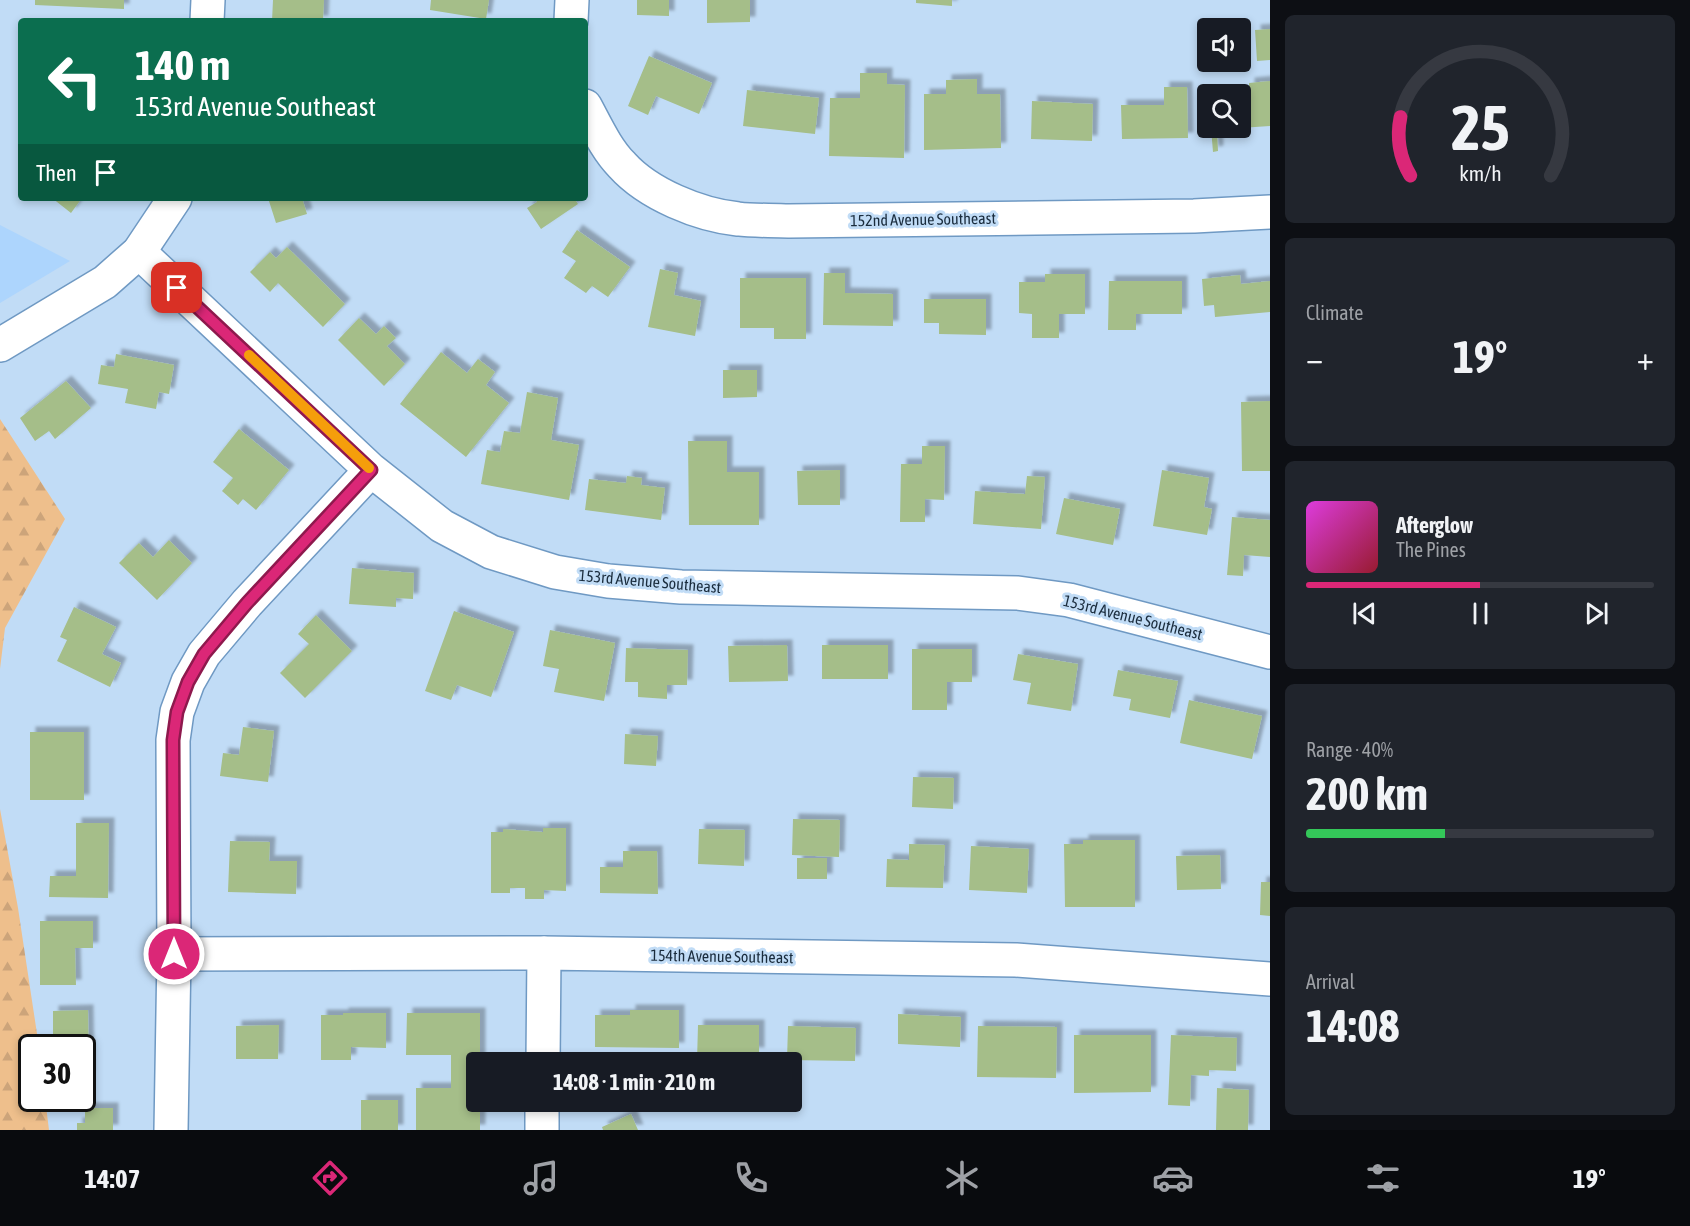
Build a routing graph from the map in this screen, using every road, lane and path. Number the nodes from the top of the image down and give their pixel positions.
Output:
1 (208, 0) edge
2 (572, 0) edge
3 (207, 18) edge
4 (571, 18) edge
5 (588, 112) edge
6 (173, 201) edge
7 (1270, 212) edge
8 (139, 252) junction
9 (0, 345) edge
10 (371, 470) junction
11 (1270, 652) edge
12 (544, 953) junction
13 (174, 954) junction
14 (1270, 979) edge
15 (543, 1052) edge
16 (542, 1112) edge
17 (171, 1130) edge
18 (542, 1130) edge

1 - 3 street
2 - 4 street
5 - 7 street, 152nd Avenue Southeast
6 - 8 street
8 - 9 street
8 - 10 street, 153rd Avenue Southeast
10 - 11 street, 153rd Avenue Southeast
10 - 13 street
12 - 13 street, 154th Avenue Southeast
12 - 14 street, 154th Avenue Southeast
12 - 15 street
13 - 17 street
16 - 18 street

